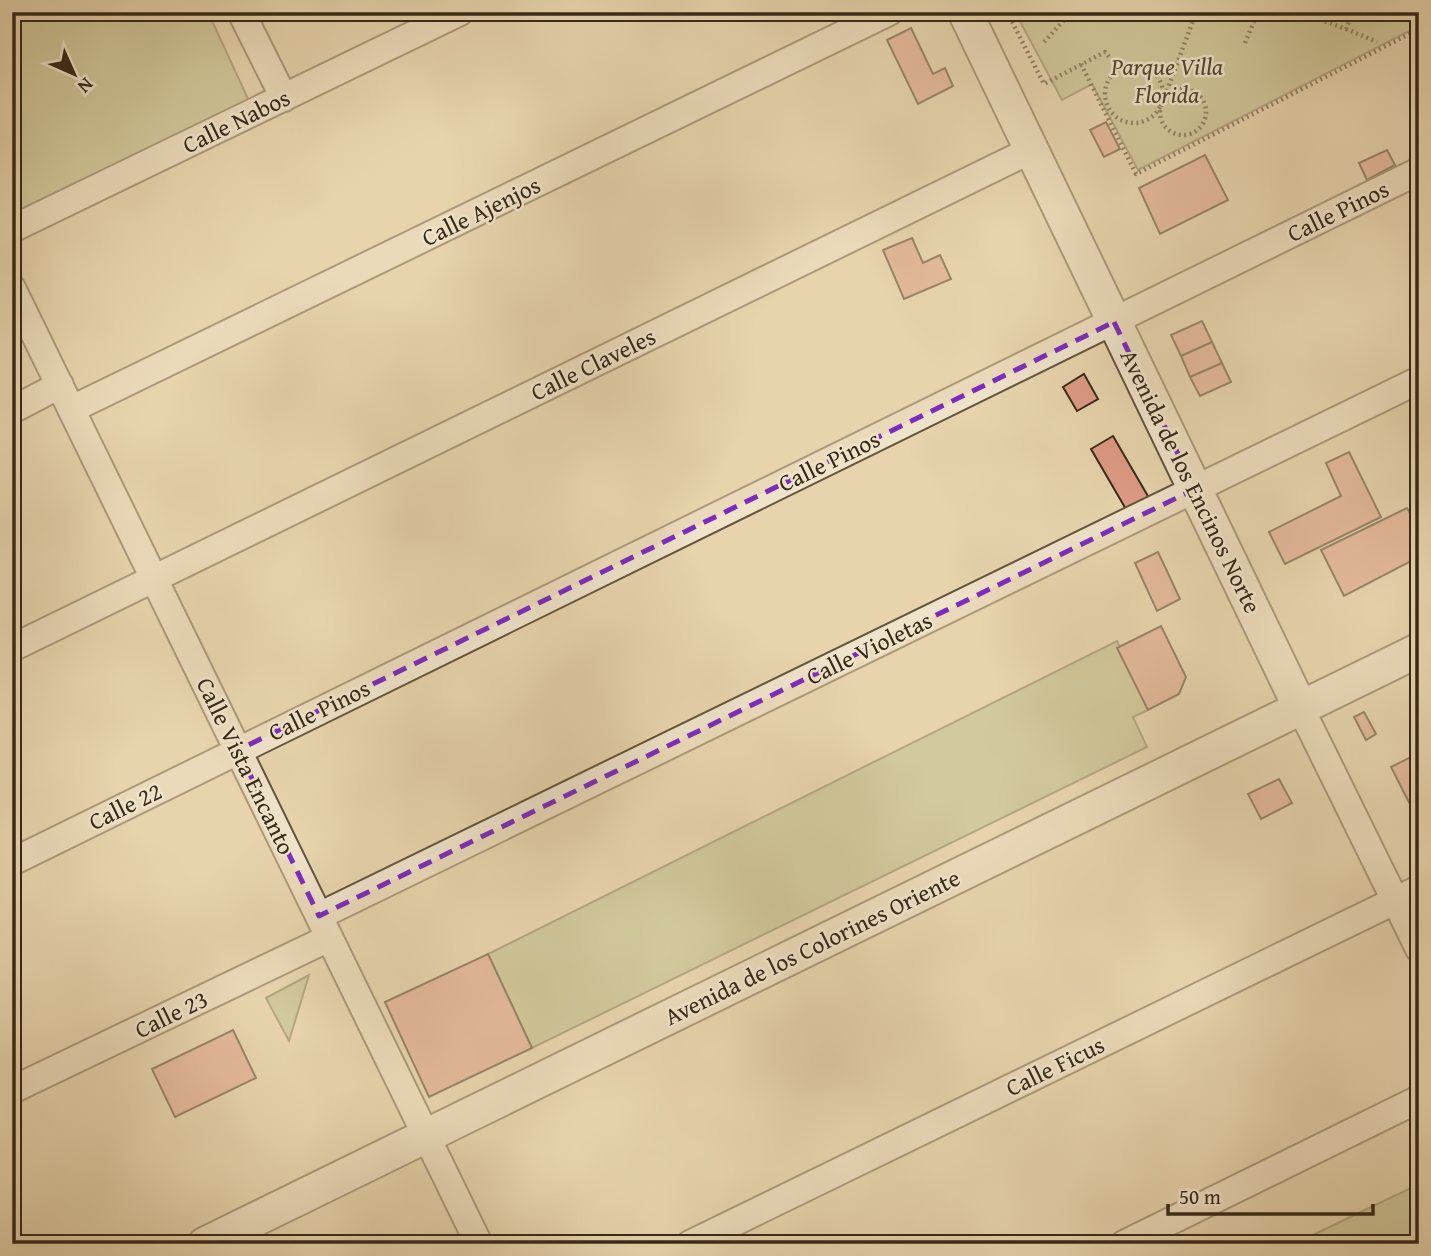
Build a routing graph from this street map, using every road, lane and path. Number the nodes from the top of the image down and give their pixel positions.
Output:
1 (241, 12) edge
2 (460, 12) edge
3 (889, 12) edge
4 (965, 12) edge
5 (1007, 12) edge
6 (1066, 12) edge
7 (1175, 12) edge
8 (1207, 12) edge
9 (1258, 12) edge
10 (1299, 12) edge
11 (1353, 12) edge
12 (1194, 18) junction
13 (1346, 29) junction
14 (1419, 29) edge
15 (1044, 41) dead end
16 (1377, 42) dead end
17 (1245, 43) dead end
18 (1081, 64) junction
19 (1119, 69) junction
20 (284, 98) junction
21 (1162, 105) junction
22 (1031, 150) junction
23 (1419, 171) edge
24 (12, 229) edge
25 (12, 289) edge
26 (1114, 322) junction
27 (1419, 380) edge
28 (60, 385) junction
29 (12, 410) edge
30 (72, 410) junction
31 (1195, 489) junction
32 (154, 578) junction
33 (12, 648) edge
34 (1419, 650) edge
35 (1300, 707) junction
36 (238, 750) junction
37 (12, 862) edge
38 (1419, 888) edge
39 (1395, 900) junction
40 (324, 927) junction
41 (1419, 949) edge
42 (12, 1090) edge
43 (1419, 1099) edge
44 (426, 1136) junction
45 (205, 1244) edge
46 (479, 1244) edge
47 (690, 1244) edge
48 (1124, 1244) edge

1 - 20 street
2 - 20 street, Calle Nabos
3 - 30 street, Calle Ajenjos
4 - 22 street, Avenida de los Encinos Norte
5 - 18 path
6 - 15 path
7 - 12 path
8 - 12 path
9 - 17 path
10 - 13 path
11 - 13 path
12 - 21 path
13 - 16 path
14 - 18 path
18 - 19 path
19 - 19 path
20 - 24 street, Calle Nabos
21 - 21 path
22 - 26 street, Avenida de los Encinos Norte
22 - 32 street, Calle Claveles
23 - 26 street, Calle Pinos
25 - 28 street, Calle Vista Encanto
26 - 31 street, Avenida de los Encinos Norte
26 - 36 street, Calle Pinos
27 - 31 street, Calle Violetas
28 - 29 street
28 - 30 street, Calle Vista Encanto
30 - 32 street, Calle Vista Encanto
31 - 35 street, Avenida de los Encinos Norte
31 - 40 street, Calle Violetas
32 - 33 street, Calle Claveles
32 - 36 street, Calle Vista Encanto
34 - 35 street, Avenida de los Colorines Oriente
35 - 39 street, Avenida de los Encinos Norte
35 - 44 street, Avenida de los Colorines Oriente
36 - 37 street, Calle 22
36 - 40 street, Calle Vista Encanto
38 - 39 street, Calle Ficus
39 - 41 street, Avenida de los Encinos Norte
39 - 47 street, Calle Ficus
40 - 42 street, Calle 23
40 - 44 street, Calle Vista Encanto
43 - 48 street
44 - 45 street, Avenida de los Colorines Oriente
44 - 46 street, Calle Vista Encanto

